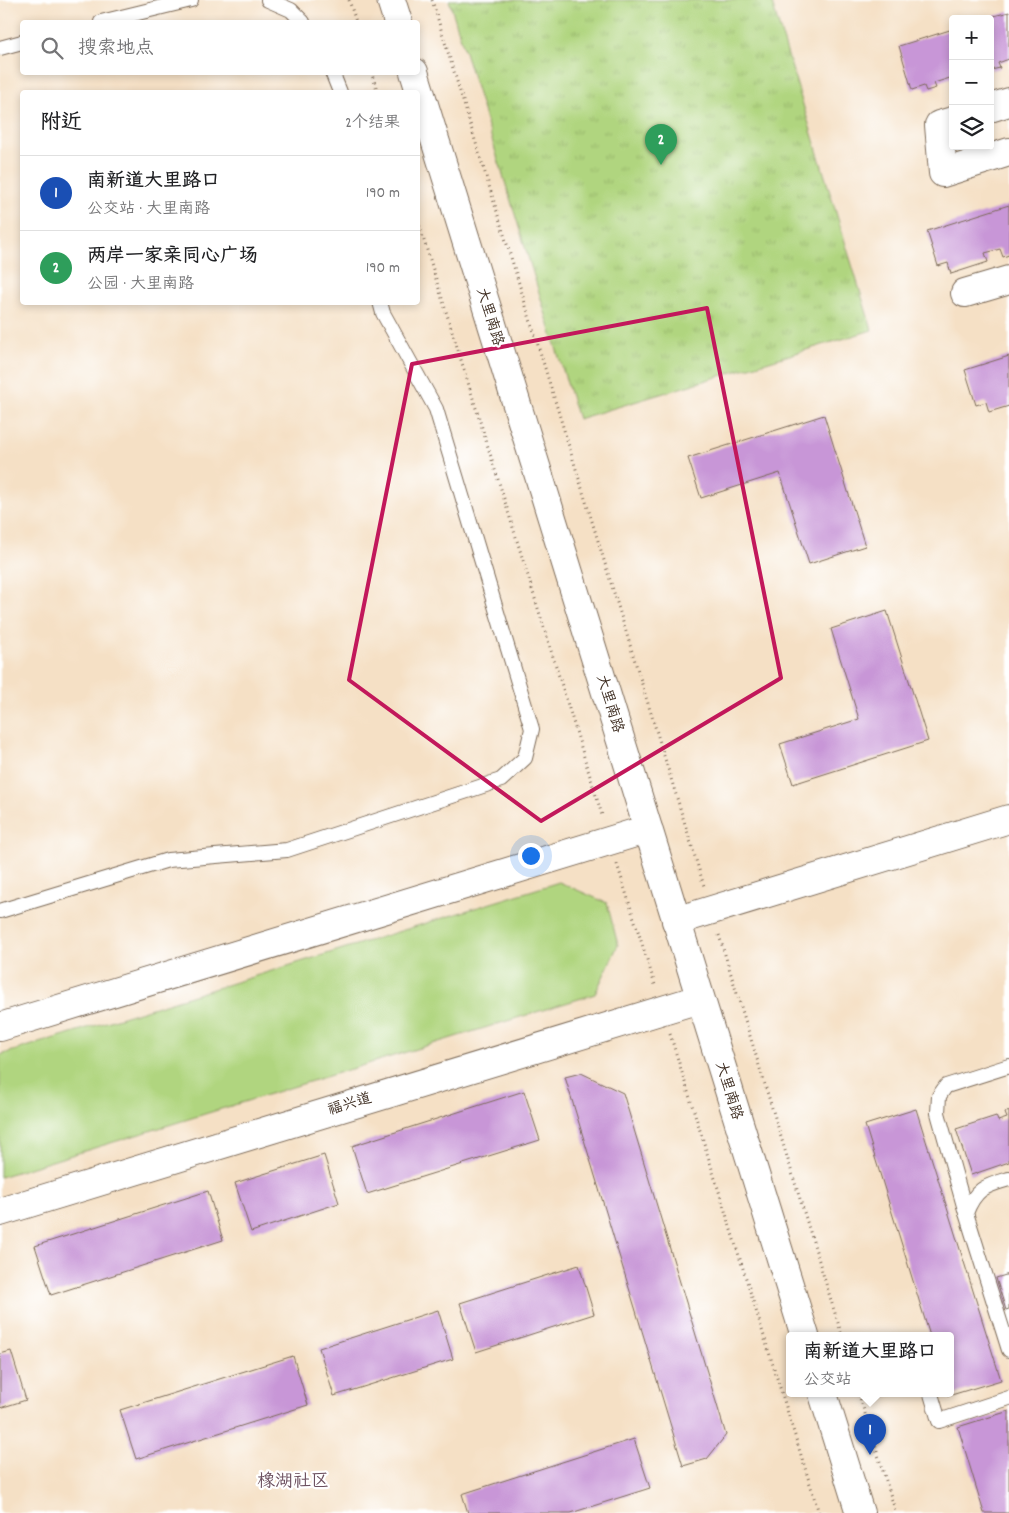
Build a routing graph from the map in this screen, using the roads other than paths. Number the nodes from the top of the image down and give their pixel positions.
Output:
1 (191, 0) edge
2 (268, 0) edge
3 (391, 0) edge
4 (109, 20) edge
5 (301, 20) edge
6 (397, 20) edge
7 (20, 43) edge
8 (0, 48) edge
9 (333, 75) edge
10 (415, 75) edge
11 (339, 90) edge
12 (420, 90) edge
13 (420, 91) edge
14 (1009, 102) edge
15 (994, 107) edge
16 (949, 122) edge
17 (1009, 152) edge
18 (1009, 280) edge
19 (965, 293) dead end
20 (381, 305) edge
21 (1009, 819) edge
22 (648, 830) junction
23 (0, 911) edge
24 (676, 921) junction
25 (699, 998) junction
26 (0, 1026) edge
27 (1009, 1066) edge
28 (1009, 1179) edge
29 (0, 1212) edge
30 (966, 1213) junction
31 (804, 1332) edge
32 (1009, 1350) edge
33 (824, 1397) edge
34 (932, 1397) edge
35 (1009, 1398) edge
36 (860, 1513) edge

1 - 4 lane
2 - 5 lane
3 - 6 street
7 - 8 lane
9 - 11 lane
10 - 12 street, 大里南路
13 - 22 street, 大里南路
14 - 15 street
16 - 17 street
18 - 19 street
20 - 23 lane
21 - 24 street
22 - 24 street, 大里南路
22 - 26 street
24 - 25 street, 大里南路
25 - 29 street, 福兴道
25 - 31 street, 大里南路
27 - 30 lane
28 - 30 lane
30 - 32 lane
33 - 36 street
34 - 35 lane

